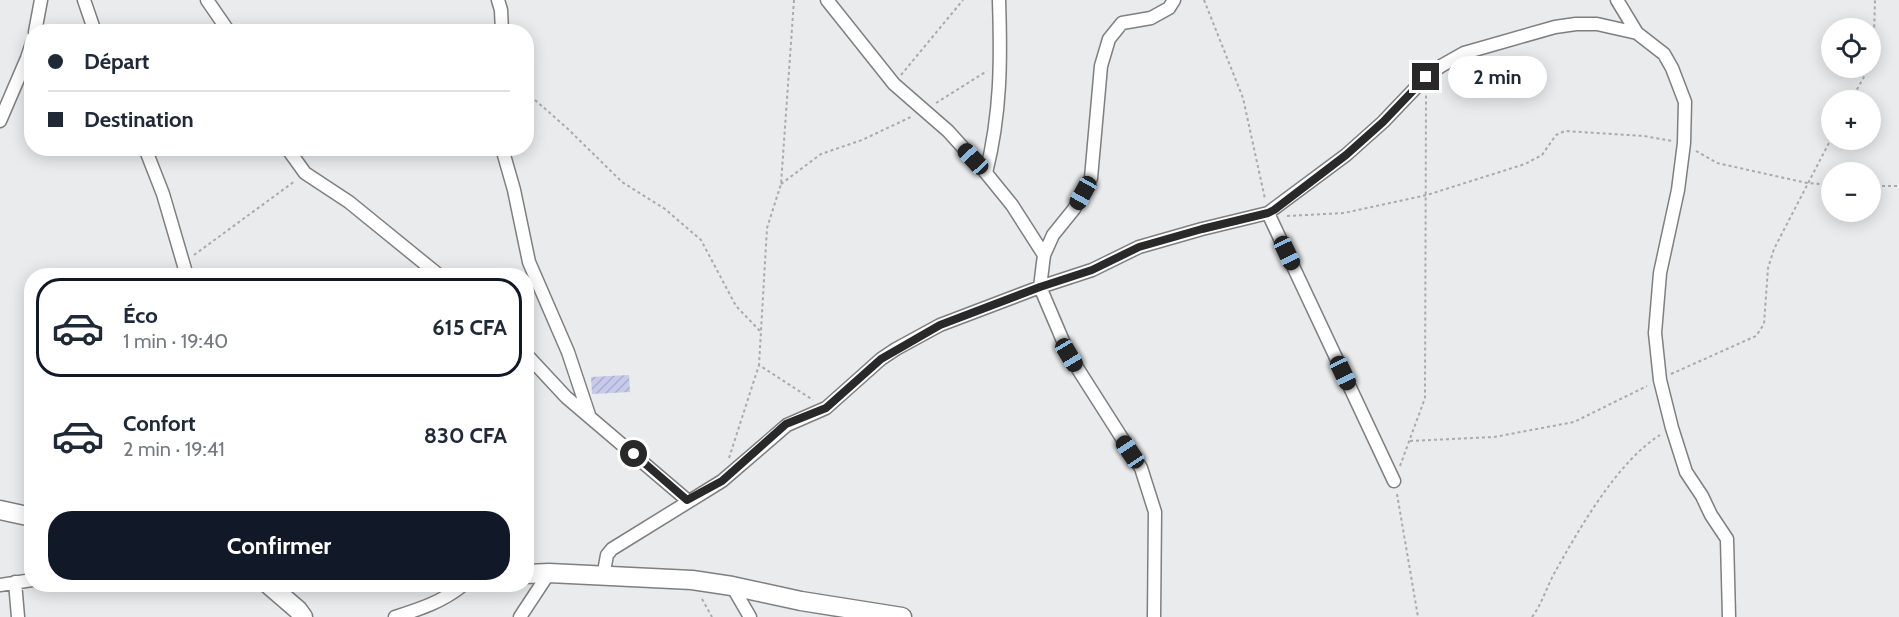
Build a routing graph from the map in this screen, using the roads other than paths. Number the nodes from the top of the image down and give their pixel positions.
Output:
1 (41, 0) edge
2 (84, 0) edge
3 (207, 0) edge
4 (498, 0) edge
5 (827, 0) edge
6 (999, 0) edge
7 (1174, 0) edge
8 (1617, 0) edge
9 (36, 24) edge
10 (92, 24) edge
11 (224, 24) edge
12 (502, 24) edge
13 (1637, 33) junction
14 (24, 65) edge
15 (0, 121) edge
16 (148, 156) edge
17 (293, 156) edge
18 (504, 156) edge
19 (986, 173) junction
20 (1271, 212) junction
21 (1044, 255) junction
22 (185, 268) edge
23 (430, 268) edge
24 (532, 268) edge
25 (534, 274) edge
26 (1040, 287) junction
27 (534, 363) edge
28 (589, 416) junction
29 (1395, 481) road end
30 (687, 500) junction
31 (0, 510) edge
32 (24, 515) edge
33 (549, 573) junction
34 (534, 574) edge
35 (603, 577) junction
36 (24, 581) edge
37 (15, 582) junction
38 (0, 585) edge
39 (732, 586) junction
40 (277, 592) edge
41 (455, 592) edge
42 (18, 617) edge
43 (303, 617) edge
44 (395, 617) edge
45 (520, 617) edge
46 (750, 617) edge
47 (902, 617) edge
48 (1154, 617) edge
49 (1729, 617) edge

1 - 9 street
2 - 10 street
3 - 11 street
4 - 12 street
5 - 19 street
6 - 19 street
7 - 21 street
8 - 13 street
13 - 20 street
13 - 49 street
14 - 15 street
16 - 22 street
17 - 23 street
18 - 24 street
19 - 21 street
20 - 26 street
20 - 29 street
21 - 26 street
25 - 28 street
26 - 30 street
26 - 48 street
27 - 28 street
28 - 30 street
30 - 35 street
31 - 32 street
33 - 34 street
33 - 35 street
33 - 45 street
35 - 39 street
36 - 37 street
37 - 38 street
37 - 42 street
39 - 46 street
39 - 47 street
40 - 43 street
41 - 44 street

